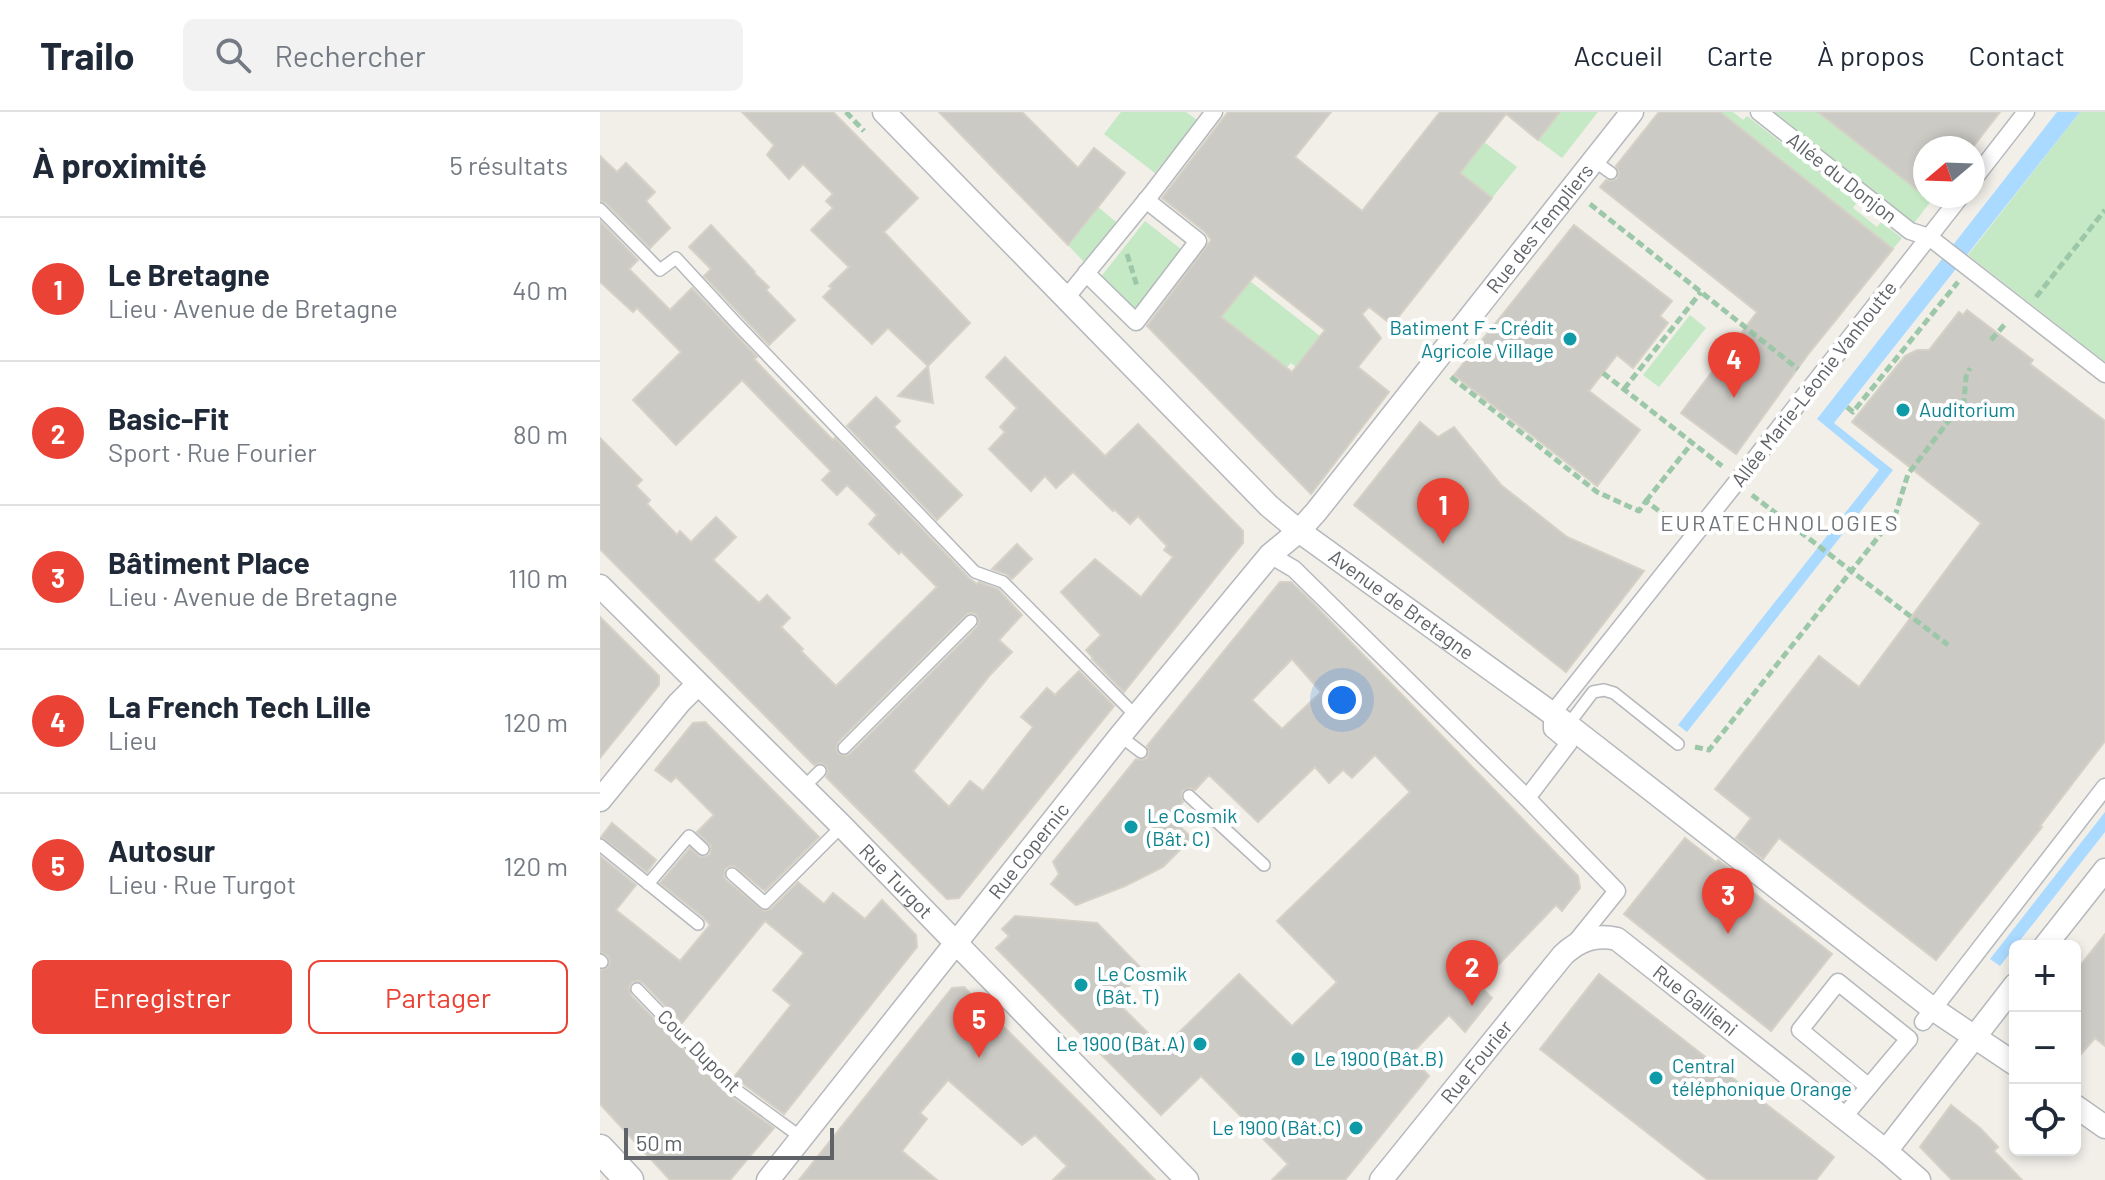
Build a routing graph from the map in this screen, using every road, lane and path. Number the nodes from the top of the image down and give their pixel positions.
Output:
1 (884, 112) edge
2 (1214, 112) edge
3 (1632, 112) edge
4 (1759, 112) edge
5 (2026, 112) edge
6 (1985, 165) edge
7 (1570, 189) junction
8 (1146, 200) junction
9 (1952, 208) edge
10 (600, 209) edge
11 (2105, 210) edge
12 (1120, 232) junction
13 (1929, 237) junction
14 (1960, 260) junction
15 (1086, 273) junction
16 (1701, 292) junction
17 (1066, 298) junction
18 (2031, 303) dead end
19 (1145, 310) junction
20 (1433, 363) junction
21 (1970, 368) dead end
22 (1603, 373) dead end
23 (2105, 374) edge
24 (1815, 382) junction
25 (1624, 389) junction
26 (1847, 407) dead end
27 (1692, 443) junction
28 (1738, 481) junction
29 (1646, 501) junction
30 (1299, 531) junction
31 (1693, 537) junction
32 (1270, 555) junction
33 (1852, 572) junction
34 (600, 586) edge
35 (971, 621) dead end
36 (1948, 645) dead end
37 (698, 684) junction
38 (1137, 717) junction
39 (1560, 719) junction
40 (1120, 736) junction
41 (1674, 740) joint
42 (844, 748) dead end
43 (1141, 752) dead end
44 (820, 771) dead end
45 (2105, 787) edge
46 (803, 788) junction
47 (1189, 796) dead end
48 (1527, 798) junction
49 (600, 800) edge
50 (842, 826) junction
51 (600, 845) edge
52 (703, 849) dead end
53 (1264, 865) dead end
54 (2105, 870) edge
55 (732, 874) dead end
56 (648, 884) junction
57 (698, 924) dead end
58 (2050, 940) edge
59 (956, 943) junction
60 (1574, 944) junction
61 (637, 989) dead end
62 (2009, 993) edge
63 (1928, 1016) junction
64 (1974, 1037) junction
65 (2009, 1060) edge
66 (1869, 1087) junction
67 (2081, 1110) edge
68 (1843, 1118) junction
69 (2105, 1127) edge
70 (802, 1138) junction
71 (600, 1149) edge
72 (1886, 1151) junction
73 (629, 1180) edge
74 (768, 1180) edge
75 (1187, 1180) edge
76 (1381, 1180) edge
77 (1919, 1180) edge

1 - 17 street, Avenue de Bretagne
2 - 8 street
3 - 7 street, Rue des Templiers
4 - 13 street, Allée du Donjon
5 - 6 street
7 - 16 path
7 - 20 street, Rue des Templiers
8 - 12 street
8 - 19 street
9 - 13 street, Allée Marie-Léonie Vanhoutte
10 - 38 lane
11 - 18 path
12 - 15 street
12 - 19 path
13 - 14 street, Allée du Donjon
13 - 24 street, Allée Marie-Léonie Vanhoutte
14 - 23 street, Allée du Donjon
14 - 26 path
15 - 17 street
15 - 19 street
16 - 24 path
16 - 25 path
17 - 30 street, Avenue de Bretagne
20 - 29 path
20 - 30 street, Rue des Templiers
21 - 33 path
22 - 25 path
24 - 28 street, Allée Marie-Léonie Vanhoutte
25 - 27 path
27 - 28 path
27 - 29 path
28 - 31 street, Allée Marie-Léonie Vanhoutte
28 - 33 path
29 - 31 path
30 - 32 street, Rue Copernic
30 - 39 street, Avenue de Bretagne
31 - 39 street, Allée Marie-Léonie Vanhoutte
32 - 38 street, Rue Copernic
32 - 48 street, Avenue de Bretagne
33 - 36 path
33 - 41 path
34 - 37 street, Rue Turgot
35 - 42 lane
37 - 46 street, Rue Turgot
37 - 49 street
38 - 40 street, Rue Copernic
39 - 41 lane
39 - 48 street
39 - 63 street, Avenue de Bretagne
40 - 43 lane
40 - 59 street, Rue Copernic
44 - 46 lane
45 - 63 street
46 - 50 street, Rue Turgot
47 - 53 lane
48 - 60 street, Avenue de Bretagne
50 - 55 lane
50 - 59 street, Rue Turgot
51 - 56 lane
52 - 56 lane
54 - 58 street
56 - 57 lane
59 - 70 street, Rue Copernic
59 - 75 street, Rue Turgot
60 - 68 street, Rue Gallieni
60 - 76 street, Rue Fourier
61 - 70 lane, Cour Dupont
62 - 64 street
63 - 64 street, Avenue de Bretagne
64 - 65 street, Avenue de Bretagne
64 - 72 street
66 - 66 street
66 - 68 street
67 - 69 street
68 - 72 street, Rue Gallieni
70 - 74 street, Rue Copernic
71 - 73 street
72 - 77 street, Rue Gallieni

